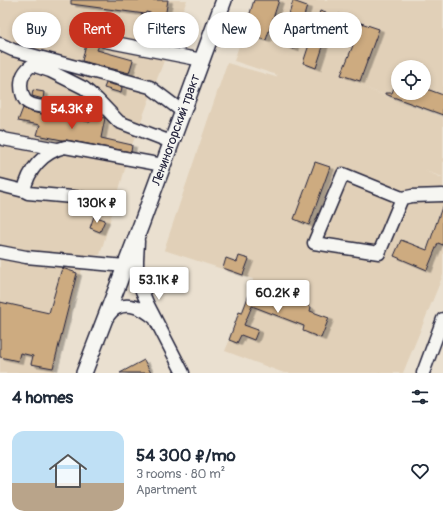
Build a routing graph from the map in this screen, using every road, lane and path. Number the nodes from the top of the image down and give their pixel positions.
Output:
1 (224, 0) edge
2 (0, 44) edge
3 (125, 45) edge
4 (202, 60) junction
5 (100, 103) junction
6 (183, 112) junction
7 (0, 137) edge
8 (172, 142) junction
9 (57, 149) junction
10 (163, 165) junction
11 (0, 185) edge
12 (24, 191) junction
13 (443, 194) edge
14 (83, 198) dead end
15 (402, 198) junction
16 (141, 225) junction
17 (0, 252) edge
18 (125, 266) junction
19 (443, 319) edge
20 (103, 324) junction
21 (159, 324) junction
22 (84, 373) edge
23 (184, 373) edge
24 (423, 373) edge

1 - 4 main road, Лениногорский тракт
2 - 6 street
3 - 4 street
4 - 6 main road, Лениногорский тракт
5 - 5 street
5 - 8 street
6 - 8 main road, Лениногорский тракт
7 - 9 street
8 - 10 main road, Лениногорский тракт
9 - 10 street
9 - 12 street
10 - 16 main road, Лениногорский тракт
11 - 12 street
12 - 14 street
13 - 15 street
15 - 15 street
16 - 18 main road, Лениногорский тракт
16 - 21 street
17 - 18 street
18 - 20 main road, Лениногорский тракт
19 - 24 street
20 - 21 street
20 - 22 main road, Лениногорский тракт
21 - 23 street

